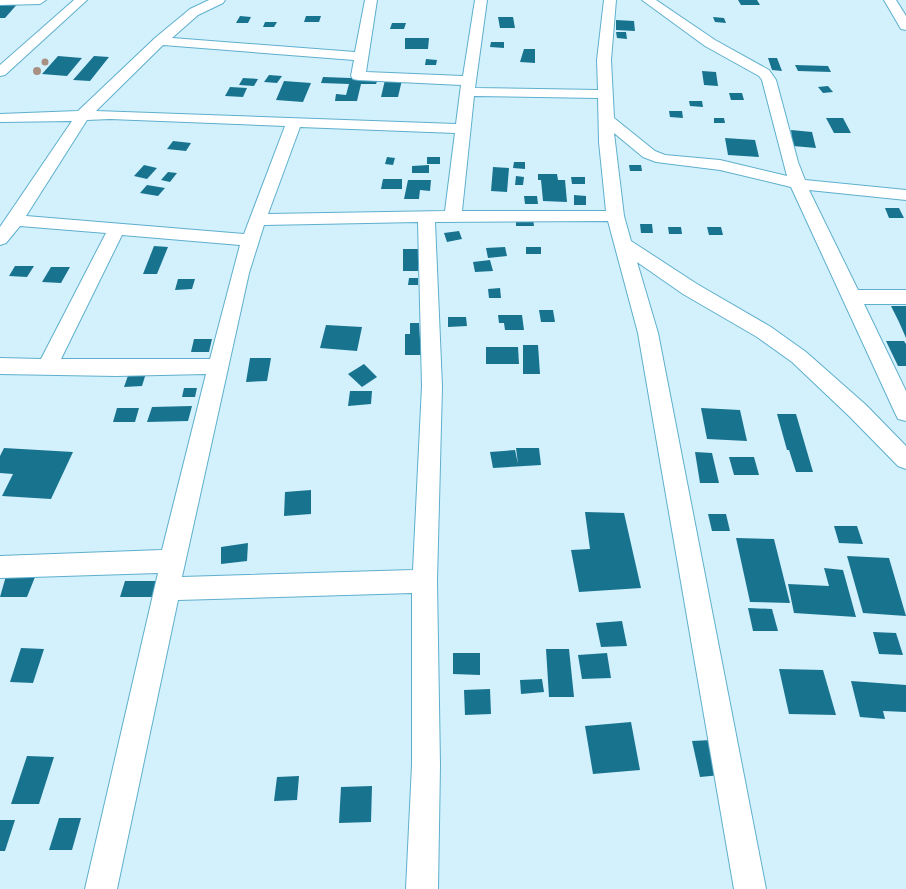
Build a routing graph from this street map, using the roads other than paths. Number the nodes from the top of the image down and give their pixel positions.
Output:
1 (40, 0) edge
2 (81, 0) edge
3 (219, 0) edge
4 (371, 0) edge
5 (481, 0) edge
6 (610, 0) edge
7 (648, 0) edge
8 (890, 0) edge
9 (0, 1) edge
10 (906, 26) edge
11 (160, 41) junction
12 (361, 56) junction
13 (0, 72) edge
14 (469, 87) junction
15 (605, 94) junction
16 (83, 115) junction
17 (0, 118) edge
18 (606, 120) junction
19 (294, 122) junction
20 (462, 129) junction
21 (798, 184) junction
22 (906, 195) edge
23 (453, 216) junction
24 (615, 216) junction
25 (426, 218) junction
26 (15, 220) junction
27 (257, 220) junction
28 (117, 228) junction
29 (0, 239) edge
30 (250, 240) junction
31 (623, 244) junction
32 (851, 297) junction
33 (906, 297) edge
34 (0, 366) edge
35 (217, 366) junction
36 (47, 367) junction
37 (906, 413) edge
38 (906, 460) edge
39 (172, 561) junction
40 (0, 567) edge
41 (425, 581) junction
42 (168, 590) junction
43 (102, 889) edge
44 (422, 889) edge
45 (750, 889) edge

1 - 9 street
2 - 13 street
3 - 11 street
4 - 12 street
5 - 14 street
6 - 15 street
7 - 21 street
8 - 10 street
11 - 12 street
11 - 16 street
12 - 14 street
14 - 15 street
14 - 20 street
15 - 18 street
16 - 17 street
16 - 19 street
16 - 26 street
18 - 21 street
18 - 24 street
19 - 20 street
19 - 27 street
20 - 23 street
21 - 22 street
21 - 32 street
23 - 24 street
23 - 25 street
24 - 31 street
25 - 27 street
25 - 41 street
26 - 28 street
26 - 29 street
27 - 30 street
28 - 30 street
28 - 36 street
30 - 35 street
31 - 38 street
31 - 45 street
32 - 33 street
32 - 37 street
34 - 36 street
35 - 36 street
35 - 39 street
39 - 40 street
39 - 42 street
41 - 42 street
41 - 44 street
42 - 43 street

